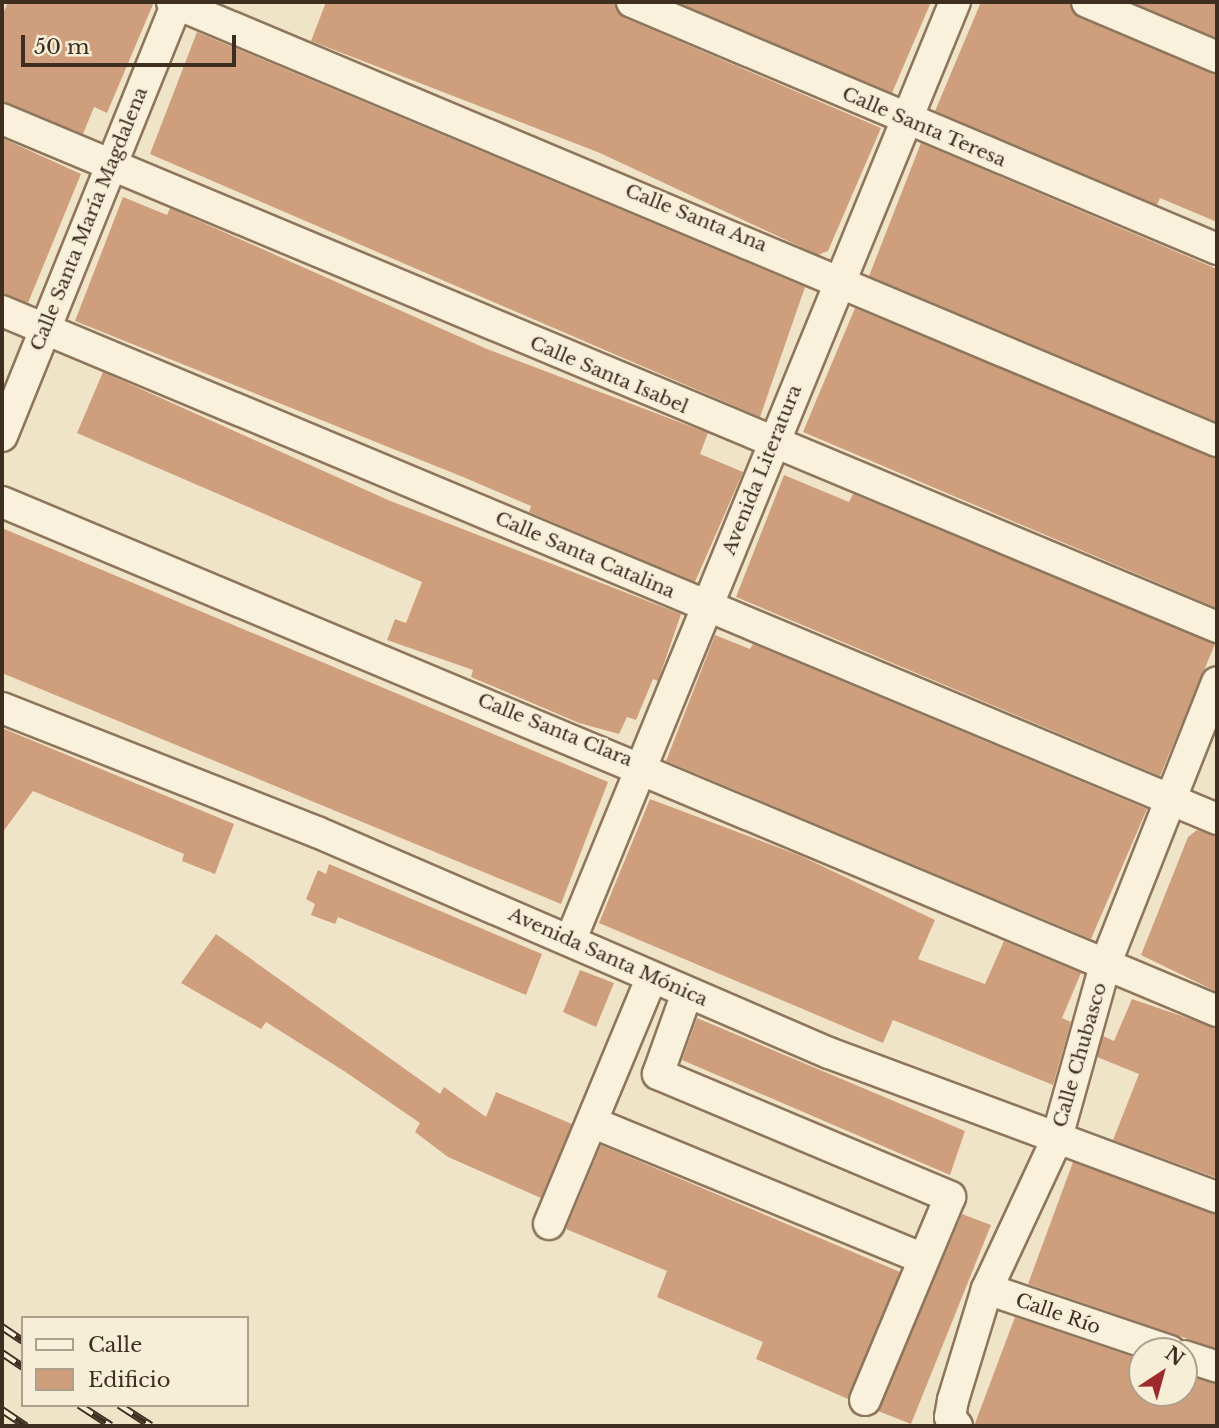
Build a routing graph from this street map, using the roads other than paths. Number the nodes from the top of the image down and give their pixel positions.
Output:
1 (175, 2) edge
2 (632, 2) edge
3 (955, 2) edge
4 (1087, 2) edge
5 (1217, 57) edge
6 (2, 120) edge
7 (907, 121) junction
8 (112, 164) junction
9 (1217, 249) edge
10 (838, 277) junction
11 (2, 311) edge
12 (43, 328) junction
13 (2, 436) edge
14 (1217, 441) edge
15 (773, 445) junction
16 (2, 502) edge
17 (708, 606) junction
18 (1217, 627) edge
19 (1217, 682) edge
20 (2, 708) edge
21 (639, 765) junction
22 (1169, 799) junction
23 (1217, 819) edge
24 (571, 939) junction
25 (1105, 965) junction
26 (651, 979) junction
27 (687, 993) junction
28 (1217, 1011) edge
29 (594, 1123) junction
30 (1056, 1141) junction
31 (1217, 1197) edge
32 (549, 1224) dead end
33 (922, 1258) junction
34 (987, 1289) junction
35 (1129, 1337) edge
36 (1198, 1361) edge
37 (1217, 1367) edge
38 (865, 1400) dead end
39 (957, 1426) edge

1 - 8 street, Calle Santa María Magdalena
1 - 10 street, Calle Santa Ana
2 - 7 street, Calle Santa Teresa
3 - 7 street, Avenida Literatura
4 - 5 street
6 - 8 street, Calle Santa Isabel
7 - 9 street, Calle Santa Teresa
7 - 10 street, Avenida Literatura
8 - 12 street, Calle Santa María Magdalena
8 - 15 street, Calle Santa Isabel
10 - 14 street, Calle Santa Ana
10 - 15 street, Avenida Literatura
11 - 12 street, Calle Santa Catalina
12 - 13 street, Calle Santa María Magdalena
12 - 17 street, Calle Santa Catalina
15 - 17 street, Avenida Literatura
15 - 18 street, Calle Santa Isabel
16 - 21 street, Calle Santa Clara
17 - 21 street, Avenida Literatura
17 - 22 street, Calle Santa Catalina
19 - 22 street, Calle Chubasco
20 - 24 street, Avenida Santa Mónica
21 - 24 street, Avenida Literatura
21 - 25 street, Calle Santa Clara
22 - 23 street, Calle Santa Catalina
22 - 25 street, Calle Chubasco
24 - 26 street, Avenida Santa Mónica
25 - 28 street, Calle Santa Clara
25 - 30 street, Calle Chubasco
26 - 27 street, Avenida Santa Mónica
26 - 29 street
27 - 30 street, Avenida Santa Mónica
27 - 33 street
29 - 32 street
29 - 33 street
30 - 31 street, Avenida Santa Mónica
30 - 34 street, Calle Chubasco
33 - 38 street
34 - 35 street, Calle Río
34 - 39 street, Calle Chubasco
36 - 37 street

